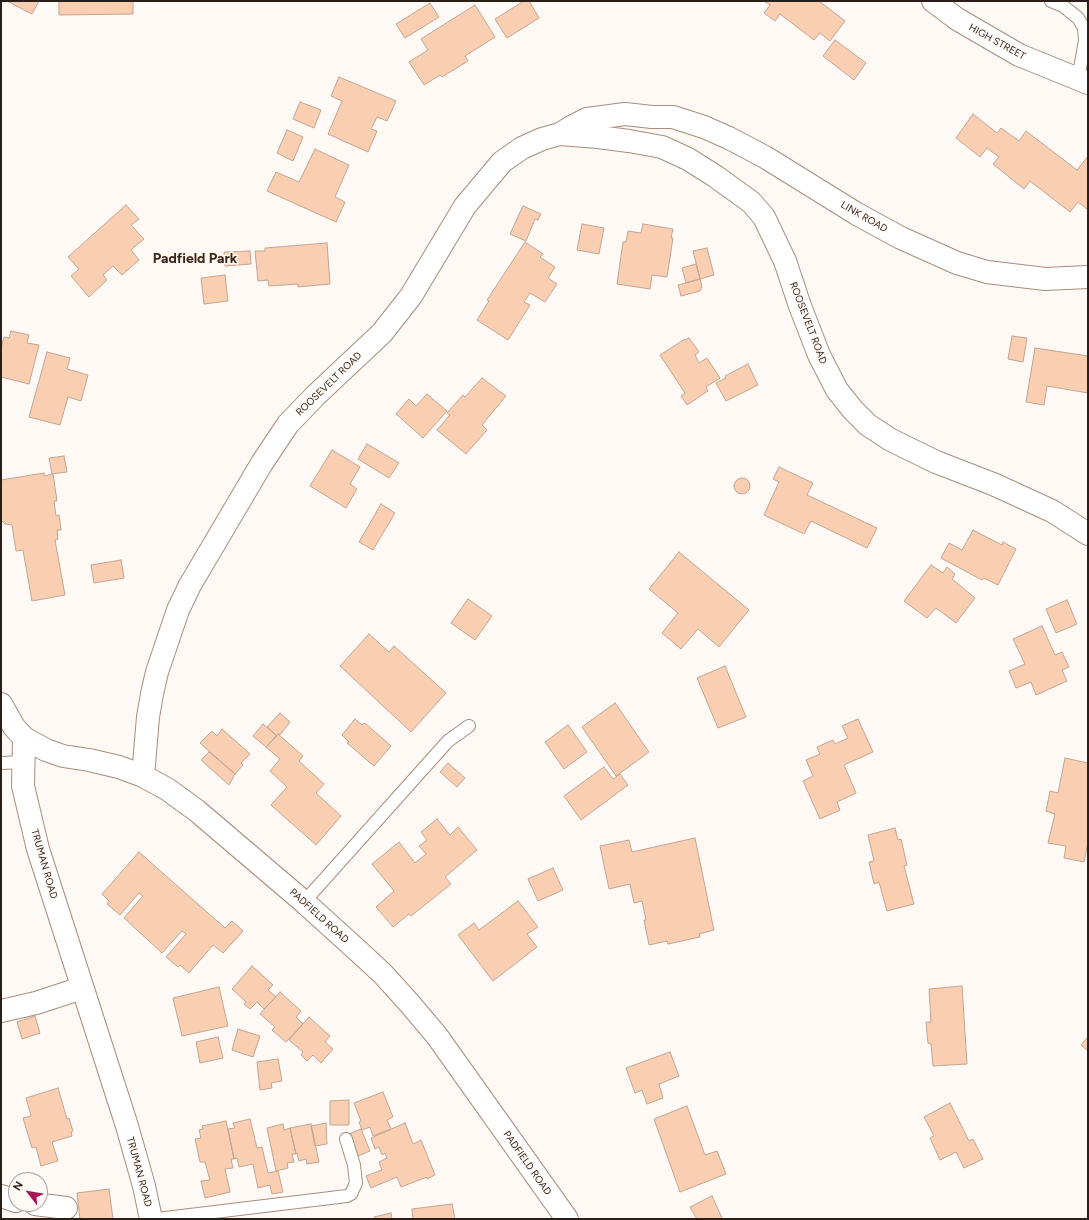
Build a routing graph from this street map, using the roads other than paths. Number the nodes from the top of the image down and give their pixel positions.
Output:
1 (933, 1) edge
2 (1051, 1) edge
3 (1083, 81) edge
4 (652, 117) joint
5 (560, 134) junction
6 (1088, 277) edge
7 (1088, 534) edge
8 (1, 704) edge
9 (469, 726) dead end
10 (24, 738) junction
11 (24, 762) junction
12 (1, 763) edge
13 (143, 776) junction
14 (304, 902) junction
15 (82, 988) junction
16 (1, 1011) edge
17 (346, 1139) dead end
18 (48, 1206) edge
19 (66, 1208) dead end
20 (151, 1219) edge
21 (157, 1219) edge
22 (567, 1219) edge

1 - 3 street, HIGH STREET
2 - 3 lane
4 - 5 street, ROOSEVELT ROAD
4 - 6 street, LINK ROAD
5 - 7 street, ROOSEVELT ROAD
5 - 13 street, ROOSEVELT ROAD
8 - 10 street, PADFIELD ROAD
9 - 14 lane
10 - 11 street, TRUMAN ROAD
10 - 13 street, PADFIELD ROAD
11 - 12 lane
11 - 15 street, TRUMAN ROAD
13 - 14 street, PADFIELD ROAD
14 - 22 street, PADFIELD ROAD
15 - 16 street
15 - 20 street, TRUMAN ROAD
17 - 21 lane
18 - 19 street

